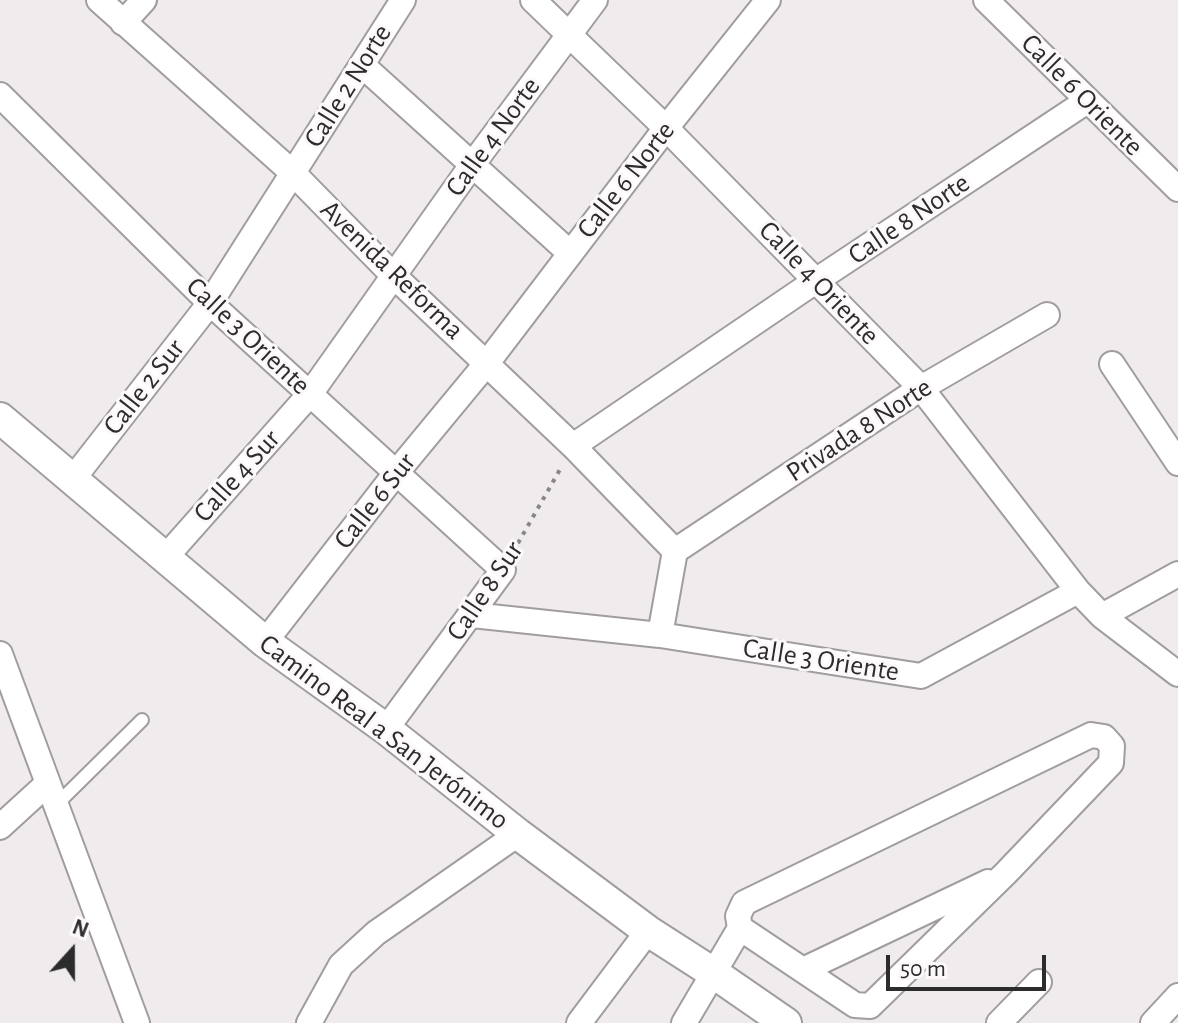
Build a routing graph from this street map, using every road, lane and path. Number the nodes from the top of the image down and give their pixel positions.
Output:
1 (99, 0) edge
2 (144, 0) edge
3 (403, 0) edge
4 (533, 0) edge
5 (595, 0) edge
6 (768, 0) edge
7 (986, 0) edge
8 (123, 23) junction
9 (567, 35) junction
10 (362, 65) junction
11 (0, 95) edge
12 (1087, 101) junction
13 (666, 128) junction
14 (472, 165) junction
15 (293, 173) junction
16 (1178, 189) edge
17 (570, 253) junction
18 (394, 276) junction
19 (817, 280) junction
20 (210, 303) junction
21 (1047, 315) dead end
22 (487, 363) junction
23 (1112, 364) dead end
24 (921, 388) junction
25 (310, 394) junction
26 (0, 418) edge
27 (573, 446) junction
28 (1178, 463) edge
29 (396, 473) junction
30 (72, 480) junction
31 (675, 551) junction
32 (164, 559) junction
33 (503, 570) junction
34 (1178, 574) edge
35 (1078, 591) junction
36 (472, 615) junction
37 (1102, 616) junction
38 (660, 635) junction
39 (265, 642) junction
40 (0, 654) edge
41 (1178, 674) edge
42 (142, 720) dead end
43 (386, 729) junction
44 (51, 795) junction
45 (0, 827) edge
46 (518, 834) junction
47 (1006, 873) junction
48 (740, 928) junction
49 (648, 931) junction
50 (803, 970) junction
51 (715, 974) junction
52 (1039, 982) dead end
53 (1178, 996) edge
54 (137, 1023) edge
55 (309, 1023) edge
56 (579, 1023) edge
57 (684, 1023) edge
58 (786, 1023) edge
59 (999, 1023) edge
60 (1153, 1023) edge

1 - 8 street, Avenida Reforma
2 - 8 street
3 - 10 street, Calle 2 Norte
4 - 9 street, Calle 4 Oriente
5 - 9 street, Calle 4 Norte
6 - 13 street, Calle 6 Norte
7 - 12 street, Calle 6 Oriente
8 - 15 street, Avenida Reforma
9 - 13 street, Calle 4 Oriente
9 - 14 street, Calle 4 Norte
10 - 14 street
10 - 15 street, Calle 2 Norte
11 - 20 street, Calle 3 Oriente
12 - 16 street, Calle 6 Oriente
12 - 19 street, Calle 8 Norte
13 - 17 street, Calle 6 Norte
13 - 19 street, Calle 4 Oriente
14 - 17 street
14 - 18 street, Calle 4 Norte
15 - 18 street, Avenida Reforma
15 - 20 street, Calle 2 Sur
17 - 22 street, Calle 6 Norte
18 - 22 street, Avenida Reforma
18 - 25 street, Calle 4 Sur
19 - 24 street, Calle 4 Oriente
19 - 27 street, Calle 8 Norte
20 - 25 street, Calle 3 Oriente
20 - 30 street, Calle 2 Sur
21 - 24 street, Privada 8 Norte
22 - 27 street, Avenida Reforma
22 - 29 street, Calle 6 Sur
23 - 28 street
24 - 31 street, Privada 8 Norte
24 - 35 street, Calle 4 Oriente
25 - 29 street, Calle 3 Oriente
25 - 32 street, Calle 4 Sur
26 - 30 street, Camino Real a San Jerónimo
27 - 31 street, Avenida Reforma
27 - 33 path, Calle 8 Sur
29 - 33 street, Calle 3 Oriente
29 - 39 street, Calle 6 Sur
30 - 32 street, Camino Real a San Jerónimo
31 - 38 street
32 - 39 street, Camino Real a San Jerónimo
33 - 36 street, Calle 8 Sur
34 - 37 street
35 - 37 street
35 - 38 street, Calle 3 Oriente
36 - 38 street, Calle 3 Oriente
36 - 43 street, Calle 8 Sur
37 - 41 street
39 - 43 street, Camino Real a San Jerónimo
40 - 44 street
42 - 44 lane
43 - 46 street, Camino Real a San Jerónimo
44 - 45 street
44 - 54 street
46 - 49 street, Camino Real a San Jerónimo
46 - 55 street
47 - 48 street
47 - 50 street
47 - 50 street
48 - 50 street
48 - 51 street
49 - 51 street, Camino Real a San Jerónimo
49 - 56 street
51 - 57 street
51 - 58 street, Camino Real a San Jerónimo
52 - 59 street
53 - 60 street

